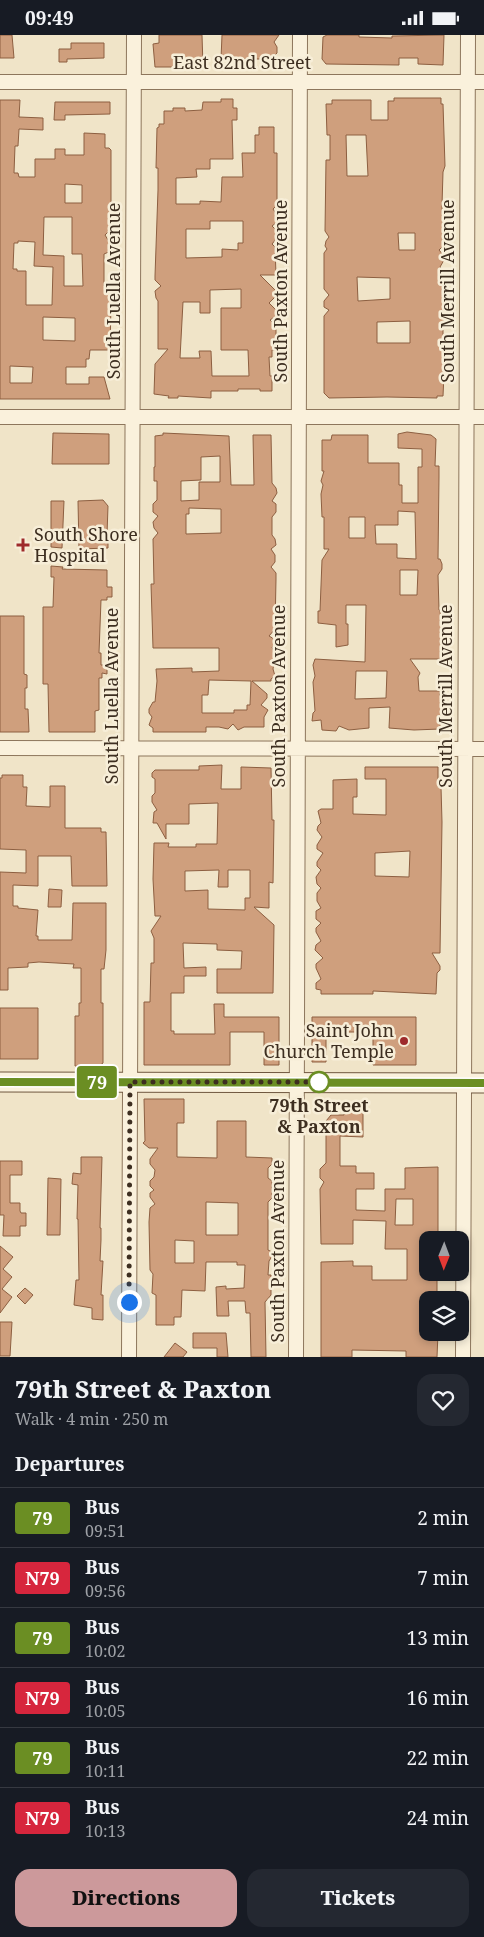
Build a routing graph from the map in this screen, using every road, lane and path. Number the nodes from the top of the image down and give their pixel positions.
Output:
1 (134, 35) edge
2 (300, 35) edge
3 (468, 35) edge
4 (0, 82) edge
5 (134, 82) junction
6 (300, 82) junction
7 (467, 82) junction
8 (484, 82) edge
9 (0, 417) edge
10 (132, 417) junction
11 (299, 417) junction
12 (466, 417) junction
13 (484, 417) edge
14 (0, 748) edge
15 (131, 748) junction
16 (298, 749) junction
17 (464, 749) junction
18 (484, 749) edge
19 (0, 1082) edge
20 (130, 1082) junction
21 (297, 1082) junction
22 (463, 1083) junction
23 (484, 1083) edge
24 (129, 1357) edge
25 (296, 1357) edge
26 (463, 1357) edge

1 - 5 street, South Luella Avenue
2 - 6 street, South Paxton Avenue
3 - 7 street, South Merrill Avenue
4 - 5 street, East 82nd Street
5 - 6 street, East 82nd Street
5 - 10 street, South Luella Avenue
6 - 7 street, East 82nd Street
6 - 11 street, South Paxton Avenue
7 - 8 street, East 82nd Street
7 - 12 street, South Merrill Avenue
9 - 10 street
10 - 11 street
10 - 15 street, South Luella Avenue
11 - 12 street
11 - 16 street, South Paxton Avenue
12 - 13 street
12 - 17 street, South Merrill Avenue
14 - 15 street
15 - 16 street
15 - 20 street, South Luella Avenue
16 - 17 street
16 - 21 street, South Paxton Avenue
17 - 18 street
17 - 22 street, South Merrill Avenue
19 - 20 main road
20 - 21 main road
20 - 24 street, South Luella Avenue
21 - 22 main road
21 - 25 street, South Paxton Avenue
22 - 23 main road
22 - 26 street, South Merrill Avenue

